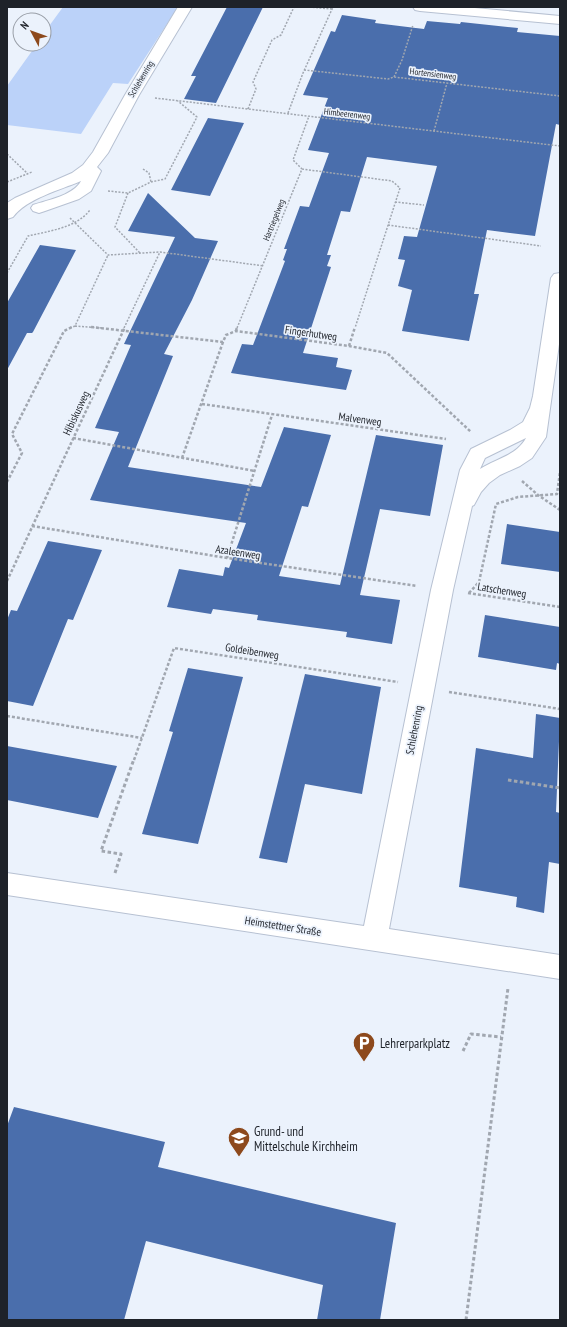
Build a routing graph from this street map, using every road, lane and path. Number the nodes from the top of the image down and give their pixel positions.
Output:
1 (185, 7) edge
2 (294, 7) edge
3 (309, 7) edge
4 (420, 7) edge
5 (512, 7) edge
6 (332, 8) edge
7 (536, 8) edge
8 (560, 20) edge
9 (414, 22) dead end
10 (304, 70) junction
11 (394, 76) junction
12 (447, 82) junction
13 (132, 95) junction
14 (560, 96) edge
15 (177, 101) junction
16 (248, 109) junction
17 (288, 114) junction
18 (309, 116) junction
19 (434, 131) junction
20 (560, 146) edge
21 (100, 153) junction
22 (143, 169) dead end
23 (302, 169) junction
24 (35, 171) dead end
25 (7, 182) edge
26 (151, 182) junction
27 (56, 202) junction
28 (396, 202) junction
29 (424, 205) dead end
30 (7, 214) edge
31 (7, 224) edge
32 (388, 225) junction
33 (56, 228) dead end
34 (541, 246) dead end
35 (160, 252) junction
36 (140, 253) junction
37 (108, 255) junction
38 (264, 266) junction
39 (7, 273) edge
40 (560, 278) edge
41 (75, 326) junction
42 (123, 330) junction
43 (236, 331) junction
44 (223, 342) junction
45 (349, 346) junction
46 (544, 389) junction
47 (202, 404) junction
48 (272, 415) junction
49 (73, 438) junction
50 (446, 439) dead end
51 (488, 449) junction
52 (182, 458) junction
53 (505, 465) junction
54 (254, 471) junction
55 (560, 472) edge
56 (7, 482) edge
57 (538, 495) junction
58 (560, 510) edge
59 (457, 521) junction
60 (32, 526) junction
61 (227, 558) junction
62 (7, 582) edge
63 (442, 590) junction
64 (469, 593) junction
65 (466, 597) dead end
66 (560, 607) edge
67 (422, 686) junction
68 (445, 692) dead end
69 (560, 709) edge
70 (7, 716) edge
71 (142, 738) junction
72 (508, 780) dead end
73 (560, 788) edge
74 (115, 874) dead end
75 (7, 884) edge
76 (374, 939) junction
77 (560, 967) edge
78 (508, 988) dead end
79 (501, 1037) junction
80 (463, 1051) dead end
81 (466, 1320) edge

1 - 13 street, Schlehenring
2 - 16 path
3 - 6 path
4 - 8 street
5 - 7 street
6 - 10 path
7 - 8 street
9 - 11 path
10 - 11 path, Hortensienweg
10 - 17 path
11 - 12 path, Hortensienweg
12 - 14 path, Hortensienweg
12 - 19 path
13 - 15 path, Himbeerenweg
13 - 21 street, Schlehenring
15 - 16 path, Himbeerenweg
15 - 26 path
16 - 17 path, Himbeerenweg
17 - 18 path, Himbeerenweg
18 - 19 path, Himbeerenweg
18 - 23 path
19 - 20 path, Himbeerenweg
21 - 27 street, Schlehenring
21 - 30 street, Schlehenring
22 - 26 path
23 - 28 path
23 - 38 path, Hartriegelweg
24 - 25 path
26 - 36 path
27 - 31 street, Schlehenring
27 - 37 path
28 - 29 path
28 - 32 path
32 - 34 path
32 - 45 path
33 - 39 path
35 - 36 path
35 - 38 path
35 - 42 path, Hibiskusweg
36 - 37 path
37 - 41 path
38 - 43 path, Hartriegelweg
40 - 46 street, Schlehenring
41 - 42 path
41 - 56 path
42 - 44 path
42 - 49 path, Hibiskusweg
43 - 44 path
43 - 45 path, Fingerhutweg
44 - 47 path
45 - 51 path, Fingerhutweg
46 - 51 street, Schlehenring
46 - 53 street, Schlehenring
47 - 48 path, Malvenweg
47 - 52 path
48 - 50 path, Malvenweg
48 - 54 path
49 - 52 path
49 - 60 path, Hibiskusweg
51 - 59 street, Schlehenring
52 - 54 path
53 - 57 path
53 - 59 street, Schlehenring
54 - 61 path
55 - 57 path
57 - 58 path
57 - 64 path
59 - 63 street, Schlehenring
60 - 61 path, Azaleenweg
60 - 62 path, Hibiskusweg
61 - 63 path, Azaleenweg
63 - 64 path, Latschenweg
63 - 67 street, Schlehenring
64 - 65 path
64 - 66 path, Latschenweg
67 - 71 path, Goldeibenweg
67 - 76 street, Schlehenring
68 - 69 path
70 - 71 path
71 - 74 path, Goldeibenweg
72 - 73 path
75 - 76 street, Heimstettner Straße
76 - 77 street, Heimstettner Straße
78 - 79 path
79 - 80 path
79 - 81 path

